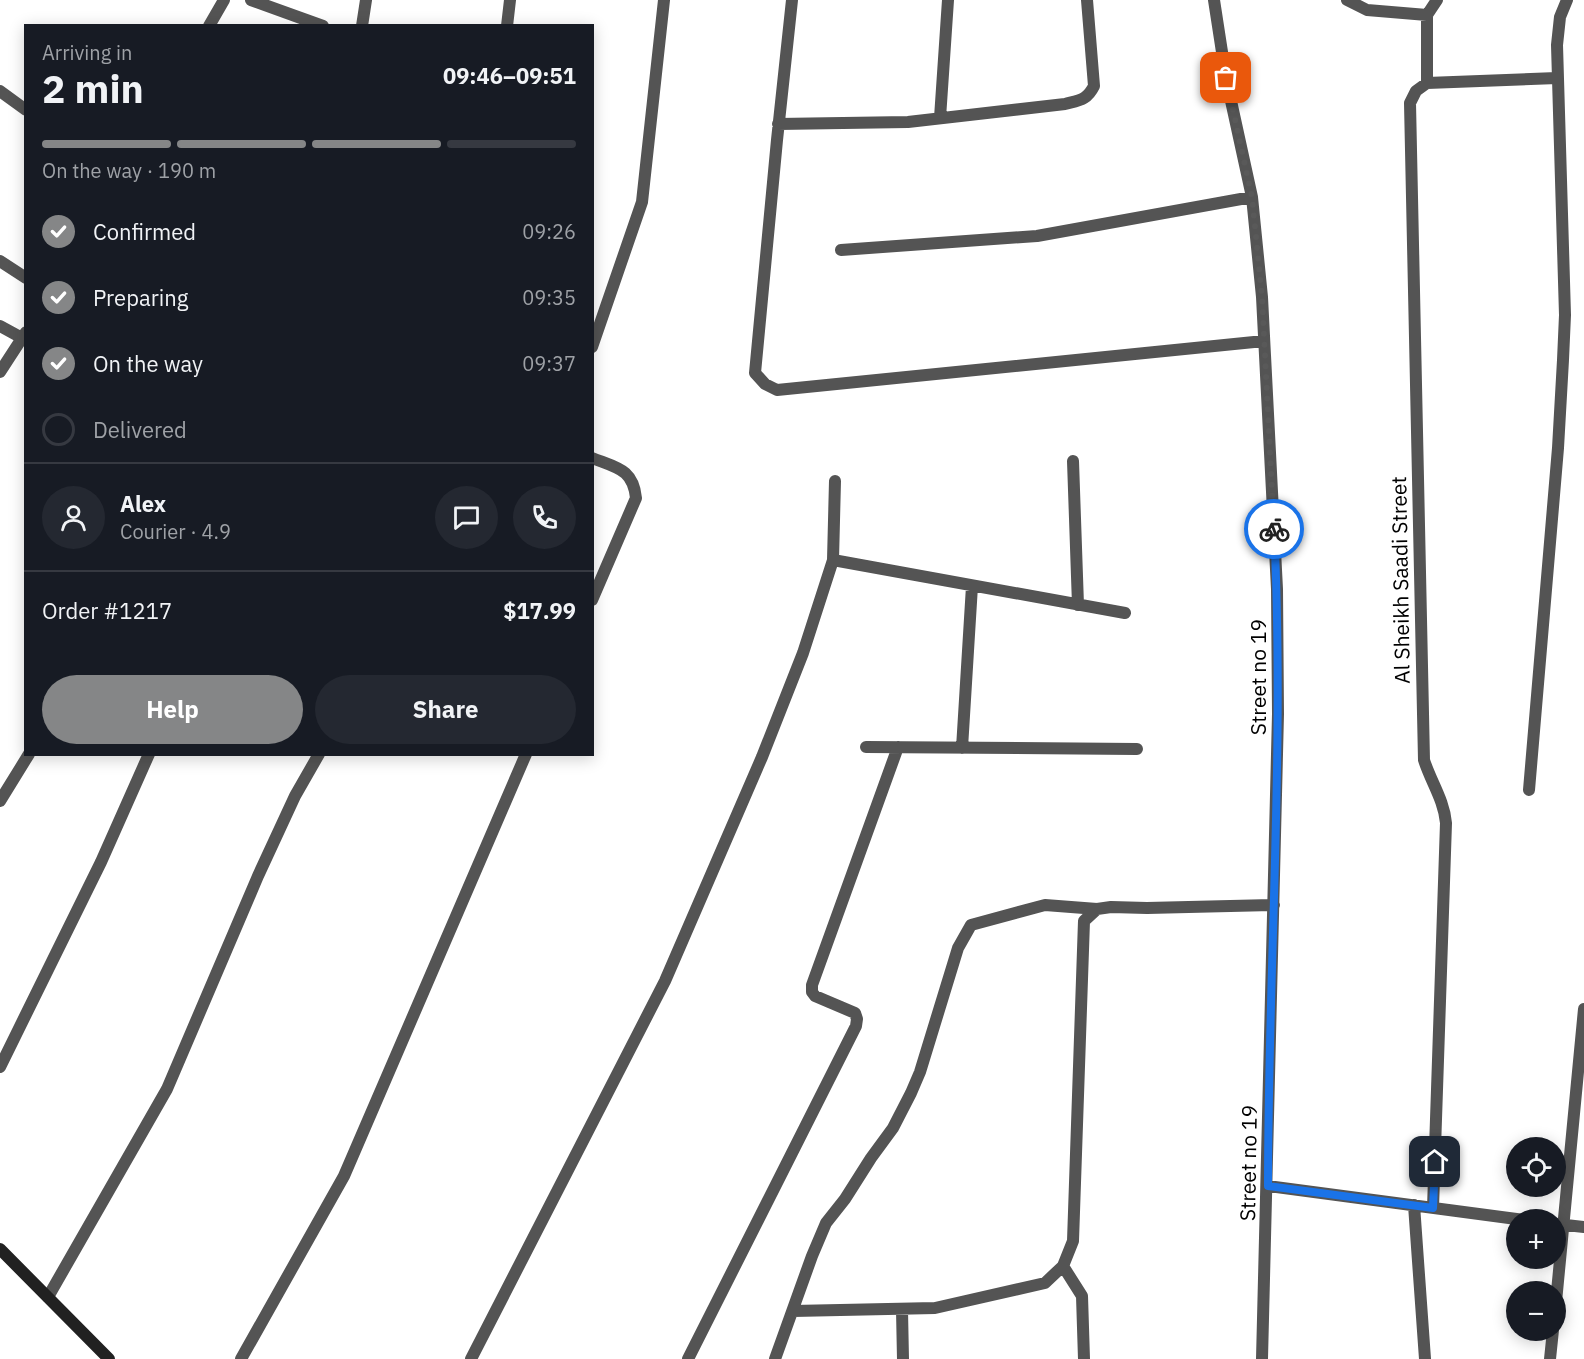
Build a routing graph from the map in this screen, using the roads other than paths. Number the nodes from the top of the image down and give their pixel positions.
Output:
1 (224, 0) edge
2 (251, 0) edge
3 (366, 0) edge
4 (510, 0) edge
5 (664, 0) edge
6 (792, 0) edge
7 (948, 0) edge
8 (1087, 0) edge
9 (1214, 0) edge
10 (1347, 0) edge
11 (1437, 0) edge
12 (1567, 0) edge
13 (1427, 15) junction
14 (210, 24) edge
15 (317, 24) edge
16 (362, 24) edge
17 (507, 24) edge
18 (1557, 78) junction
19 (1427, 83) junction
20 (0, 91) edge
21 (24, 109) edge
22 (940, 118) junction
23 (778, 124) junction
24 (1252, 197) junction
25 (842, 250) dead end
26 (0, 261) edge
27 (24, 277) edge
28 (0, 326) edge
29 (24, 335) edge
30 (594, 341) edge
31 (1264, 341) junction
32 (0, 372) edge
33 (594, 459) edge
34 (1073, 461) dead end
35 (835, 481) dead end
36 (833, 560) junction
37 (972, 586) junction
38 (594, 595) edge
39 (1078, 605) junction
40 (1125, 613) dead end
41 (866, 747) dead end
42 (898, 747) junction
43 (962, 748) junction
44 (1137, 749) dead end
45 (28, 756) edge
46 (148, 756) edge
47 (318, 756) edge
48 (525, 756) edge
49 (1528, 790) dead end
50 (0, 801) edge
51 (1274, 904) junction
52 (1097, 909) junction
53 (1584, 1009) edge
54 (0, 1067) edge
55 (1268, 1186) junction
56 (1414, 1205) junction
57 (1433, 1208) junction
58 (1561, 1209) edge
59 (1506, 1218) edge
60 (1566, 1225) edge
61 (1584, 1227) edge
62 (0, 1249) edge
63 (1063, 1266) junction
64 (48, 1297) junction
65 (902, 1310) junction
66 (793, 1311) junction
67 (1552, 1341) edge
68 (109, 1359) edge
69 (241, 1359) edge
70 (471, 1359) edge
71 (688, 1359) edge
72 (776, 1359) edge
73 (903, 1359) edge
74 (1084, 1359) edge
75 (1262, 1359) edge
76 (1425, 1359) edge
77 (1550, 1359) edge

1 - 14 street
2 - 15 street
3 - 16 street
4 - 17 street
5 - 30 street
6 - 23 street
7 - 22 street
8 - 22 street
9 - 24 street, Street no 19
10 - 13 street
11 - 13 street
12 - 18 street
13 - 19 street
18 - 19 street
18 - 49 street
19 - 57 street, Al Sheikh Saadi Street
20 - 21 street
22 - 23 street
23 - 31 street
24 - 25 street
24 - 31 street, Street no 19
26 - 27 street
28 - 29 street
29 - 32 street
31 - 51 street, Street no 19
33 - 38 street
34 - 39 street
35 - 36 street
36 - 37 street
36 - 70 street
37 - 39 street
37 - 43 street
39 - 40 street
41 - 42 street
42 - 43 street
42 - 71 street
43 - 44 street
45 - 50 street
46 - 54 street
47 - 64 street
48 - 69 street
51 - 52 street
51 - 55 street, Street no 19
52 - 63 street
52 - 66 street
53 - 58 street
55 - 56 street
55 - 75 street, Street no 19
56 - 57 street
56 - 76 street
57 - 59 street
60 - 61 street
62 - 64 main road
63 - 65 street
63 - 74 street
64 - 68 main road
65 - 66 street
65 - 73 street
66 - 72 street
67 - 77 street

